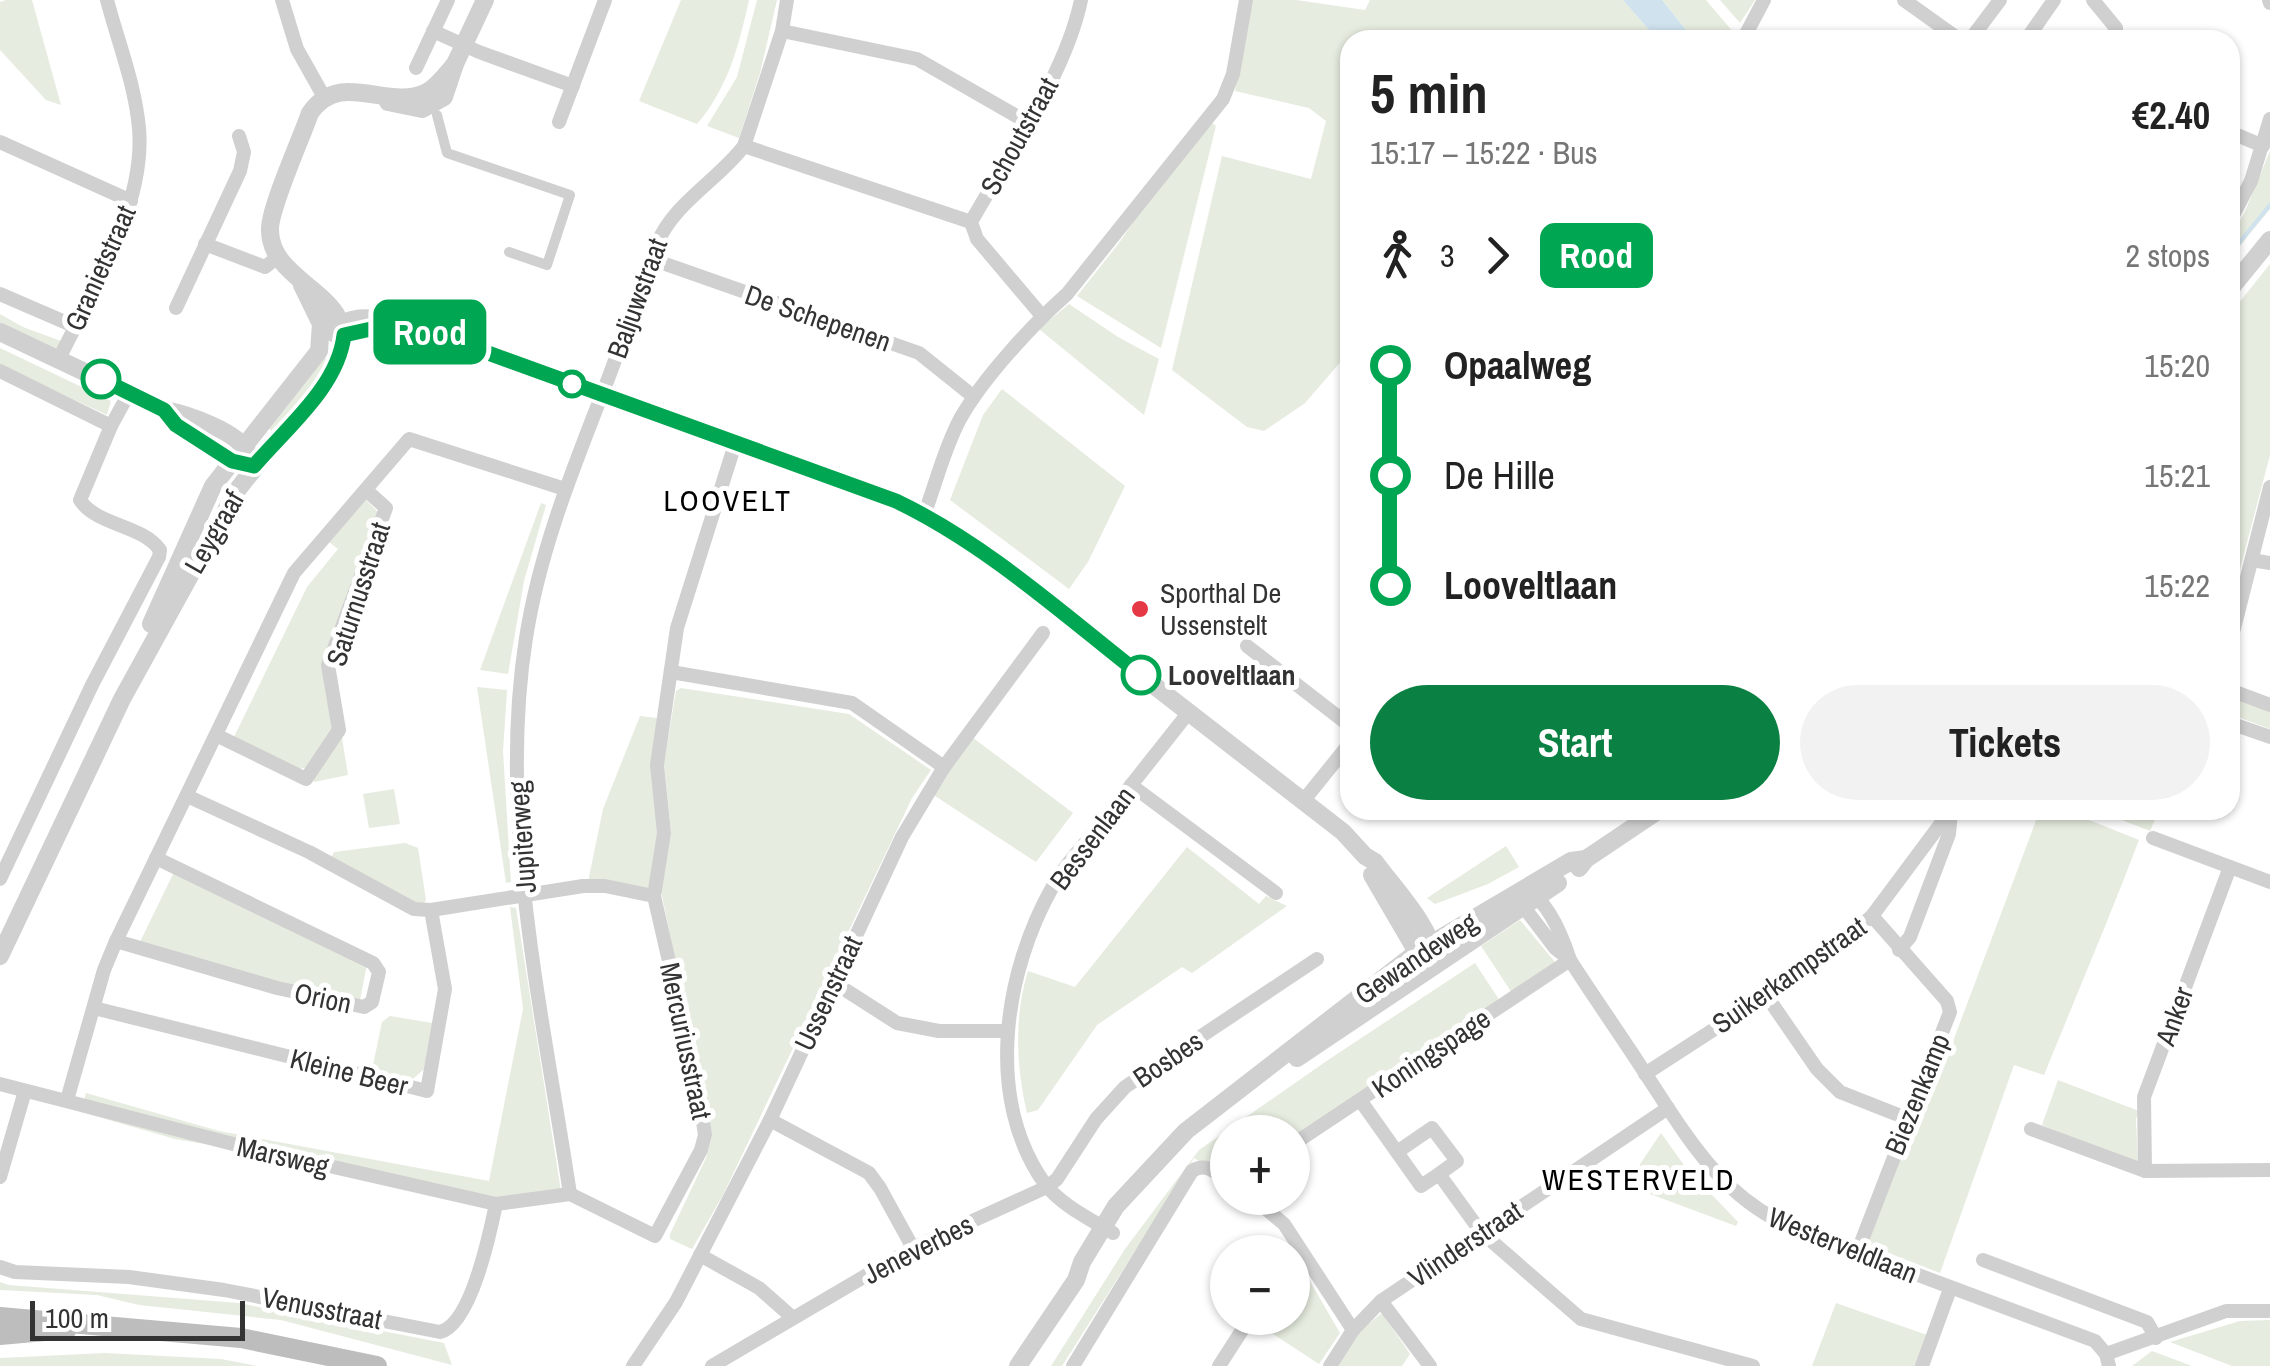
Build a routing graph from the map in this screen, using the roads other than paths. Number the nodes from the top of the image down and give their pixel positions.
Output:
1 (107, 0) edge
2 (282, 0) edge
3 (448, 0) edge
4 (485, 0) edge
5 (605, 0) edge
6 (787, 0) edge
7 (1082, 0) edge
8 (1246, 0) edge
9 (1764, 0) edge
10 (1904, 0) edge
11 (2000, 0) edge
12 (2054, 0) edge
13 (2094, 0) edge
14 (434, 30) junction
15 (1752, 30) edge
16 (1946, 30) edge
17 (1978, 30) edge
18 (2033, 30) edge
19 (2116, 30) edge
20 (782, 31) junction
21 (457, 42) junction
22 (416, 68) dead end
23 (573, 86) junction
24 (324, 98) junction
25 (437, 115) dead end
26 (2270, 119) edge
27 (559, 122) dead end
28 (1027, 122) junction
29 (0, 130) edge
30 (239, 136) dead end
31 (2240, 136) edge
32 (0, 142) edge
33 (744, 146) junction
34 (2263, 146) junction
35 (17, 149) junction
36 (131, 201) junction
37 (2240, 202) edge
38 (971, 222) junction
39 (2270, 240) edge
40 (205, 244) junction
41 (509, 252) dead end
42 (279, 256) junction
43 (651, 260) junction
44 (2240, 277) edge
45 (301, 282) junction
46 (0, 294) edge
47 (176, 308) dead end
48 (1042, 316) junction
49 (74, 326) junction
50 (342, 329) junction
51 (0, 332) edge
52 (322, 333) junction
53 (59, 359) junction
54 (0, 371) edge
55 (129, 393) junction
56 (602, 394) junction
57 (974, 398) junction
58 (164, 410) junction
59 (111, 426) junction
60 (736, 444) junction
61 (245, 445) junction
62 (232, 461) junction
63 (254, 466) junction
64 (2270, 488) edge
65 (565, 489) junction
66 (366, 490) junction
67 (924, 514) junction
68 (2252, 560) junction
69 (2270, 563) edge
70 (2240, 606) edge
71 (1043, 633) dead end
72 (1247, 646) dead end
73 (671, 672) junction
74 (2240, 694) edge
75 (122, 699) junction
76 (2270, 705) edge
77 (1189, 712) junction
78 (1340, 718) edge
79 (2240, 726) edge
80 (218, 736) junction
81 (2270, 737) edge
82 (1340, 755) edge
83 (944, 768) junction
84 (1132, 784) junction
85 (187, 796) junction
86 (1304, 800) junction
87 (1644, 820) edge
88 (1944, 820) edge
89 (1950, 820) edge
90 (2152, 838) dead end
91 (156, 858) junction
92 (2230, 867) junction
93 (0, 879) edge
94 (2270, 882) edge
95 (1276, 894) dead end
96 (525, 896) junction
97 (654, 896) junction
98 (1529, 897) junction
99 (431, 910) junction
100 (1872, 916) junction
101 (116, 942) junction
102 (1425, 947) junction
103 (1899, 950) junction
104 (1, 954) edge
105 (1317, 960) dead end
106 (1570, 960) junction
107 (1437, 962) junction
108 (833, 982) junction
109 (1766, 995) junction
110 (94, 1008) junction
111 (1008, 1032) junction
112 (1645, 1074) junction
113 (1258, 1078) junction
114 (0, 1084) edge
115 (25, 1091) junction
116 (67, 1100) junction
117 (1360, 1100) junction
118 (1668, 1108) junction
119 (1906, 1118) junction
120 (770, 1120) junction
121 (2032, 1128) dead end
122 (1310, 1132) edge
123 (1397, 1152) junction
124 (1210, 1170) edge
125 (2145, 1170) junction
126 (2270, 1170) edge
127 (1439, 1174) junction
128 (0, 1176) edge
129 (1047, 1187) junction
130 (570, 1194) junction
131 (496, 1204) junction
132 (1273, 1215) edge
133 (1107, 1230) junction
134 (1481, 1232) junction
135 (1289, 1235) edge
136 (913, 1248) junction
137 (1856, 1253) junction
138 (700, 1255) junction
139 (1983, 1260) dead end
140 (0, 1267) edge
141 (1310, 1272) edge
142 (1950, 1288) junction
143 (1381, 1301) junction
144 (2270, 1311) edge
145 (0, 1317) edge
146 (793, 1318) junction
147 (78, 1325) junction
148 (1353, 1330) junction
149 (1239, 1335) edge
150 (0, 1336) edge
151 (1040, 1338) junction
152 (2156, 1338) junction
153 (1416, 1360) edge
154 (2108, 1360) edge
155 (1075, 1365) edge
156 (1747, 1365) edge
157 (376, 1366) edge
158 (633, 1366) edge
159 (712, 1366) edge
160 (1018, 1366) edge
161 (1028, 1366) edge
162 (1219, 1366) edge
163 (1330, 1366) edge
164 (1430, 1366) edge
165 (1922, 1366) edge

1 - 36 street, Granietstraat
2 - 24 street
3 - 14 street
4 - 21 street
5 - 23 street
6 - 20 street, Baljuwstraat
7 - 28 street, Schoutstraat
8 - 48 street
9 - 15 street
10 - 16 street
11 - 17 street
12 - 18 street
13 - 19 street
14 - 21 street
14 - 22 street
20 - 28 street
20 - 33 street, Baljuwstraat
21 - 23 street
21 - 24 street
23 - 27 street
24 - 42 street
25 - 41 street
26 - 34 street
28 - 38 street, Schoutstraat
29 - 35 street
30 - 40 street
31 - 34 street
32 - 35 street
33 - 38 street
33 - 43 street, Baljuwstraat
34 - 37 street
35 - 36 street
36 - 49 street, Granietstraat
38 - 48 street, Schoutstraat
39 - 44 street
40 - 42 street
40 - 47 street
42 - 45 street
43 - 56 street, Baljuwstraat
43 - 57 street, De Schepenen
45 - 50 street
45 - 52 street
46 - 49 street
48 - 57 street
49 - 53 street, Granietstraat
50 - 52 street
50 - 56 street
50 - 63 street, Leygraaf
51 - 53 street
52 - 61 street, Leygraaf
53 - 55 street
54 - 59 street
55 - 58 street
55 - 59 street
56 - 60 street
56 - 65 street, Jupiterweg
57 - 67 street
58 - 61 street
58 - 62 street
59 - 93 street
60 - 67 street
60 - 73 street, Mercuriusstraat
61 - 62 street, Leygraaf
61 - 63 street
62 - 63 street
62 - 75 street, Leygraaf
63 - 75 street, Leygraaf
64 - 68 street
65 - 66 street, Saturnusstraat
65 - 96 street, Jupiterweg
66 - 80 street, Saturnusstraat
66 - 80 street, Saturnusstraat
67 - 77 street
68 - 69 street
68 - 70 street
71 - 83 street, Ussenstraat
72 - 78 street
73 - 83 street
73 - 97 street, Mercuriusstraat
74 - 76 street
75 - 104 street, Leygraaf
77 - 84 street, Bessenlaan
77 - 86 street
79 - 81 street
80 - 85 street, Saturnusstraat
82 - 86 street
83 - 108 street, Ussenstraat
84 - 95 street
84 - 111 street, Bessenlaan
85 - 91 street, Saturnusstraat
85 - 99 street
86 - 102 street
87 - 98 street, Gewandeweg
88 - 100 street, Suikerkampstraat
89 - 103 street
90 - 92 street
91 - 101 street, Saturnusstraat
91 - 101 street, Orion
92 - 94 street
92 - 125 street, Anker
96 - 97 street
96 - 99 street
96 - 130 street, Jupiterweg
97 - 130 street, Mercuriusstraat
98 - 102 street, Gewandeweg
98 - 106 street, Westerveldlaan
98 - 107 street, Gewandeweg
99 - 110 street, Kleine Beer
100 - 103 street, Biezenkamp
100 - 109 street, Suikerkampstraat
101 - 110 street, Saturnusstraat
102 - 107 street
102 - 113 street, Gewandeweg
103 - 119 street, Biezenkamp
105 - 129 street, Bosbes
106 - 112 street, Westerveldlaan
106 - 117 street, Koningspage
107 - 113 street, Gewandeweg
108 - 111 street
108 - 120 street, Ussenstraat
109 - 112 street, Suikerkampstraat
109 - 119 street
110 - 116 street, Saturnusstraat
111 - 129 street, Bessenlaan
112 - 118 street, Westerveldlaan
113 - 133 street, Gewandeweg
114 - 115 street, Marsweg
115 - 116 street, Marsweg
115 - 128 street
116 - 131 street, Marsweg
117 - 122 street, Koningspage
117 - 123 street
118 - 134 street, Vlinderstraat
118 - 137 street, Westerveldlaan
119 - 137 street, Biezenkamp
120 - 136 street
120 - 138 street, Ussenstraat
121 - 125 street
123 - 127 street
123 - 127 street
124 - 155 street
125 - 126 street
127 - 134 street
129 - 133 street, Bessenlaan
129 - 136 street, Jeneverbes
130 - 131 street, Marsweg
131 - 140 street, Venusstraat
132 - 135 street
133 - 151 street, Gewandeweg
134 - 143 street, Vlinderstraat
134 - 156 street
136 - 146 street, Jeneverbes
137 - 142 street, Westerveldlaan
138 - 146 street
138 - 158 street, Ussenstraat
139 - 152 street
141 - 148 street
142 - 154 street, Westerveldlaan
142 - 165 street
143 - 148 street, Vlinderstraat
143 - 153 street
144 - 152 street
145 - 147 main road
146 - 159 street, Jeneverbes
147 - 150 main road
147 - 157 main road
148 - 163 street, Vlinderstraat
149 - 162 street
151 - 160 street, Gewandeweg
151 - 161 street, Gewandeweg
152 - 154 street
153 - 164 street

